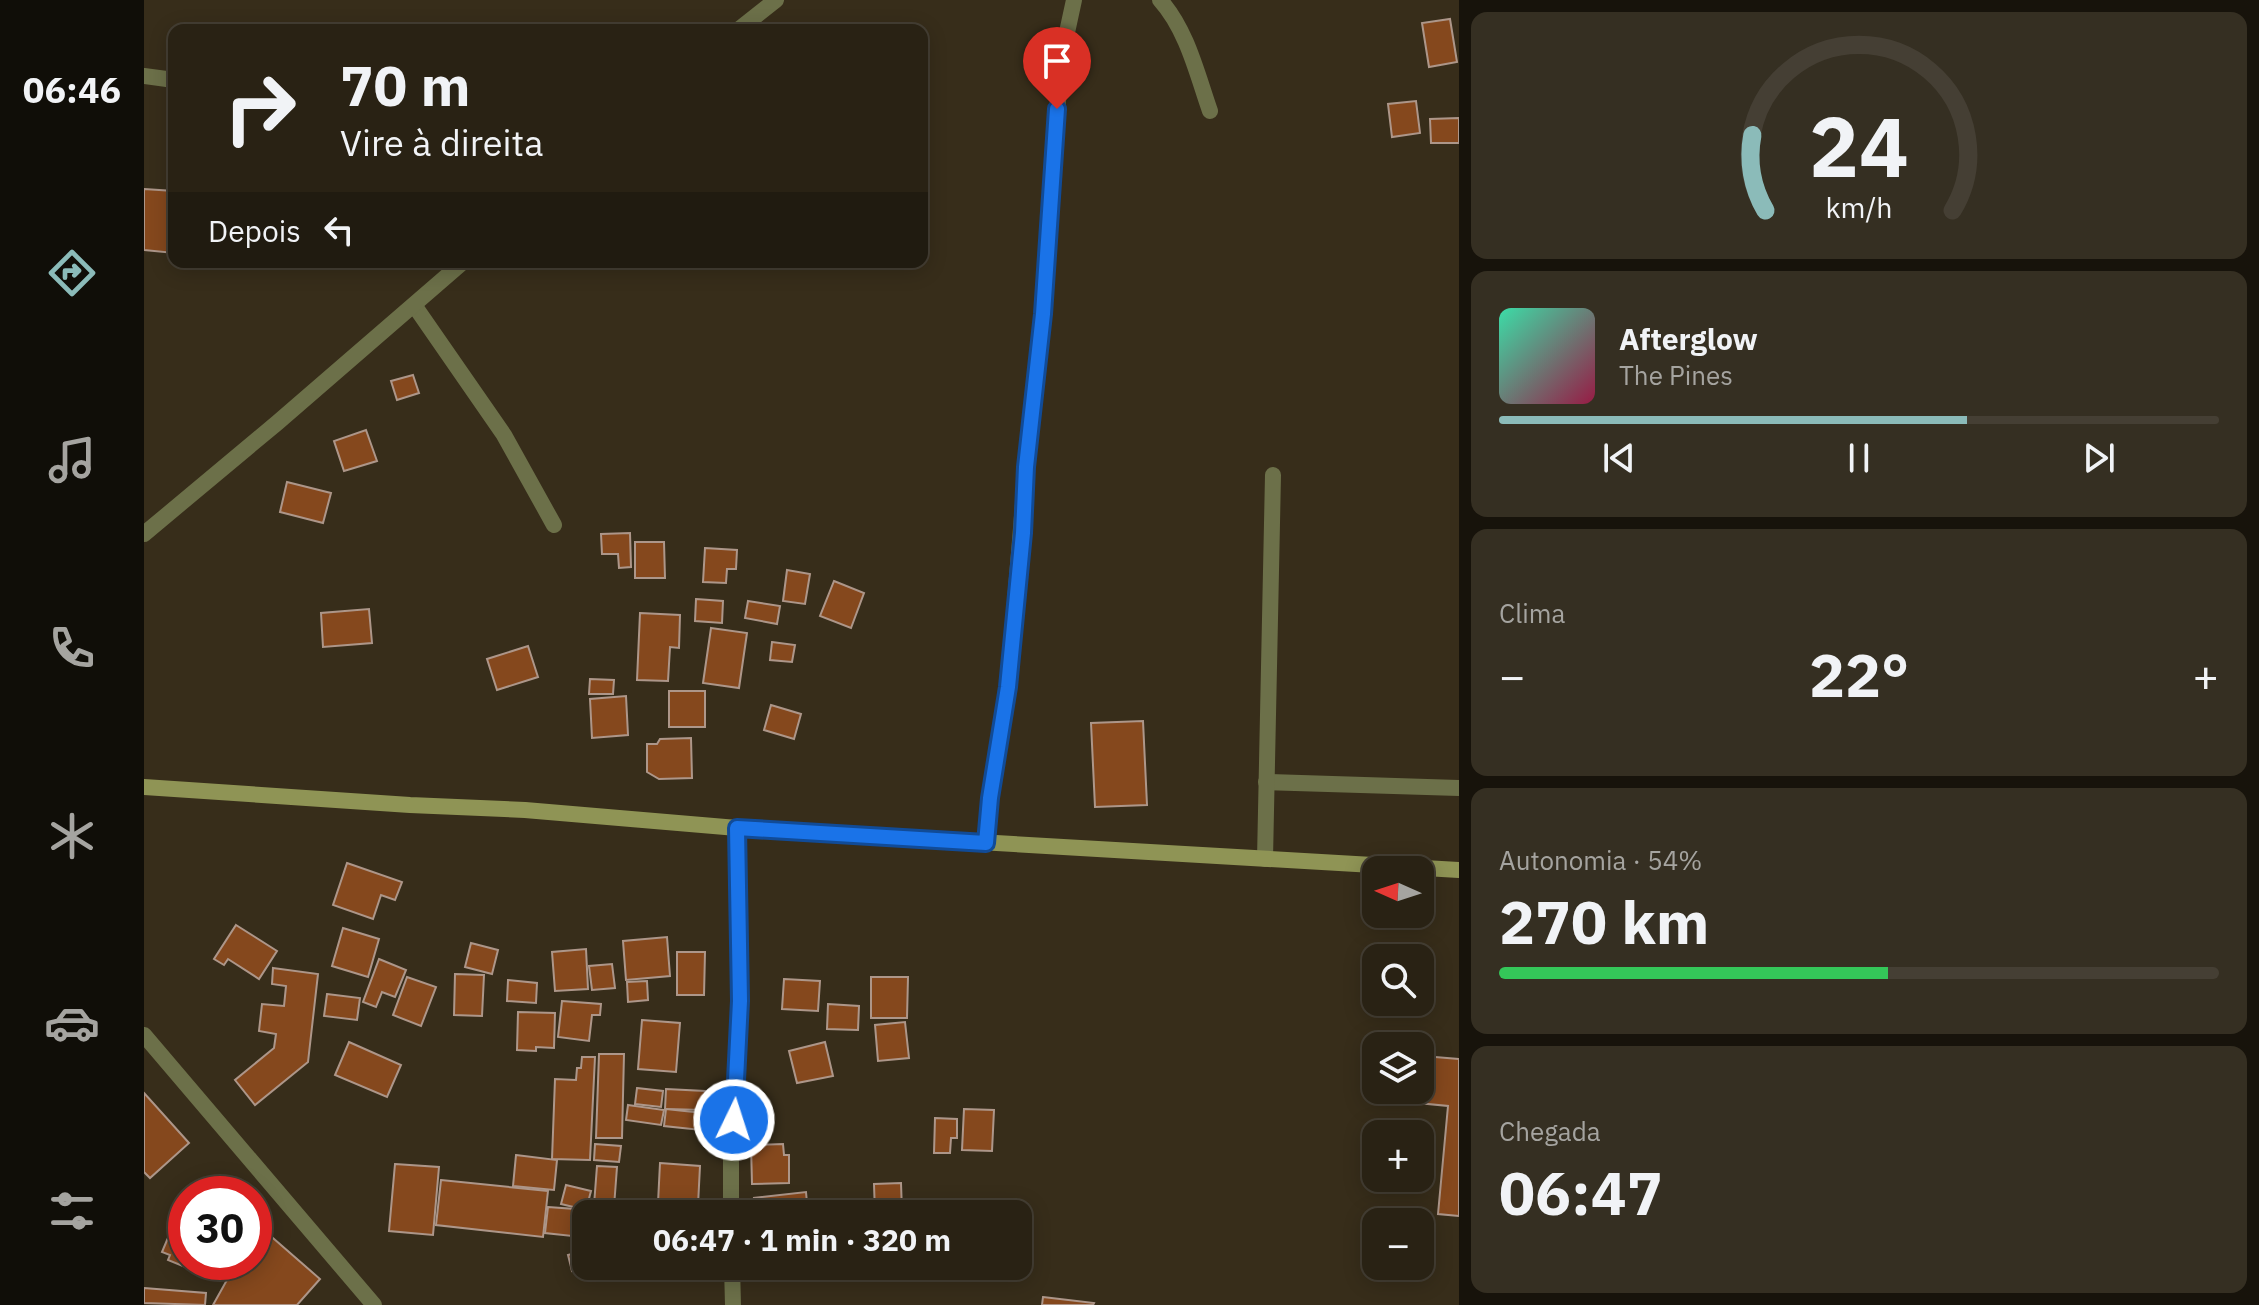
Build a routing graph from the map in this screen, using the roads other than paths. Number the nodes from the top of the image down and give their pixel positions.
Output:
1 (790, 0) edge
2 (1074, 0) edge
3 (1160, 0) edge
4 (773, 3) edge
5 (746, 24) edge
6 (144, 76) edge
7 (168, 79) edge
8 (1210, 111) dead end
9 (456, 268) edge
10 (414, 305) junction
11 (1273, 475) dead end
12 (554, 525) dead end
13 (144, 534) edge
14 (1266, 782) junction
15 (145, 786) edge
16 (1459, 788) edge
17 (737, 828) junction
18 (986, 843) junction
19 (1265, 859) junction
20 (1459, 870) edge
21 (144, 1035) edge
22 (731, 1200) edge
23 (732, 1280) edge
24 (374, 1305) edge
25 (733, 1305) edge

1 - 4 street
2 - 18 street
3 - 8 street
4 - 5 street
6 - 7 street
9 - 10 street
10 - 12 street
10 - 13 street
11 - 14 street
14 - 16 street
14 - 19 street
15 - 17 main road
17 - 18 main road
17 - 22 street
18 - 19 main road
19 - 20 main road
21 - 24 street
23 - 25 street

